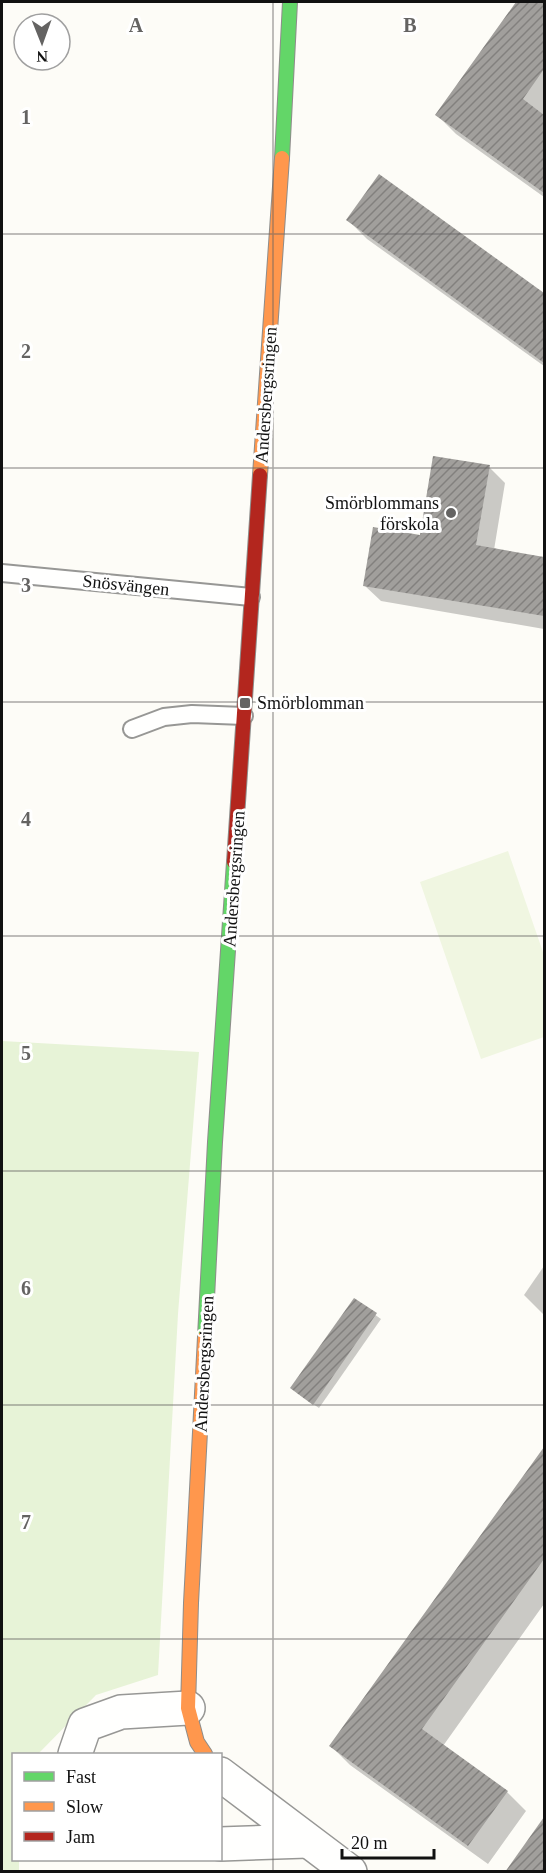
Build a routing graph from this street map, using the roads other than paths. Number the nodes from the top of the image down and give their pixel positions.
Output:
1 (290, 2) edge
2 (2, 573) edge
3 (251, 597) junction
4 (244, 716) junction
5 (132, 729) dead end
6 (188, 1708) junction
7 (76, 1753) edge
8 (204, 1753) edge
9 (222, 1776) edge
10 (307, 1840) junction
11 (222, 1844) edge
12 (350, 1872) edge

1 - 3 street, Andersbergsringen
2 - 3 lane, Snösvängen
3 - 4 street, Andersbergsringen
4 - 5 lane
4 - 6 street, Andersbergsringen
6 - 7 street
6 - 8 street, Andersbergsringen
9 - 10 street
10 - 11 street
10 - 12 street

